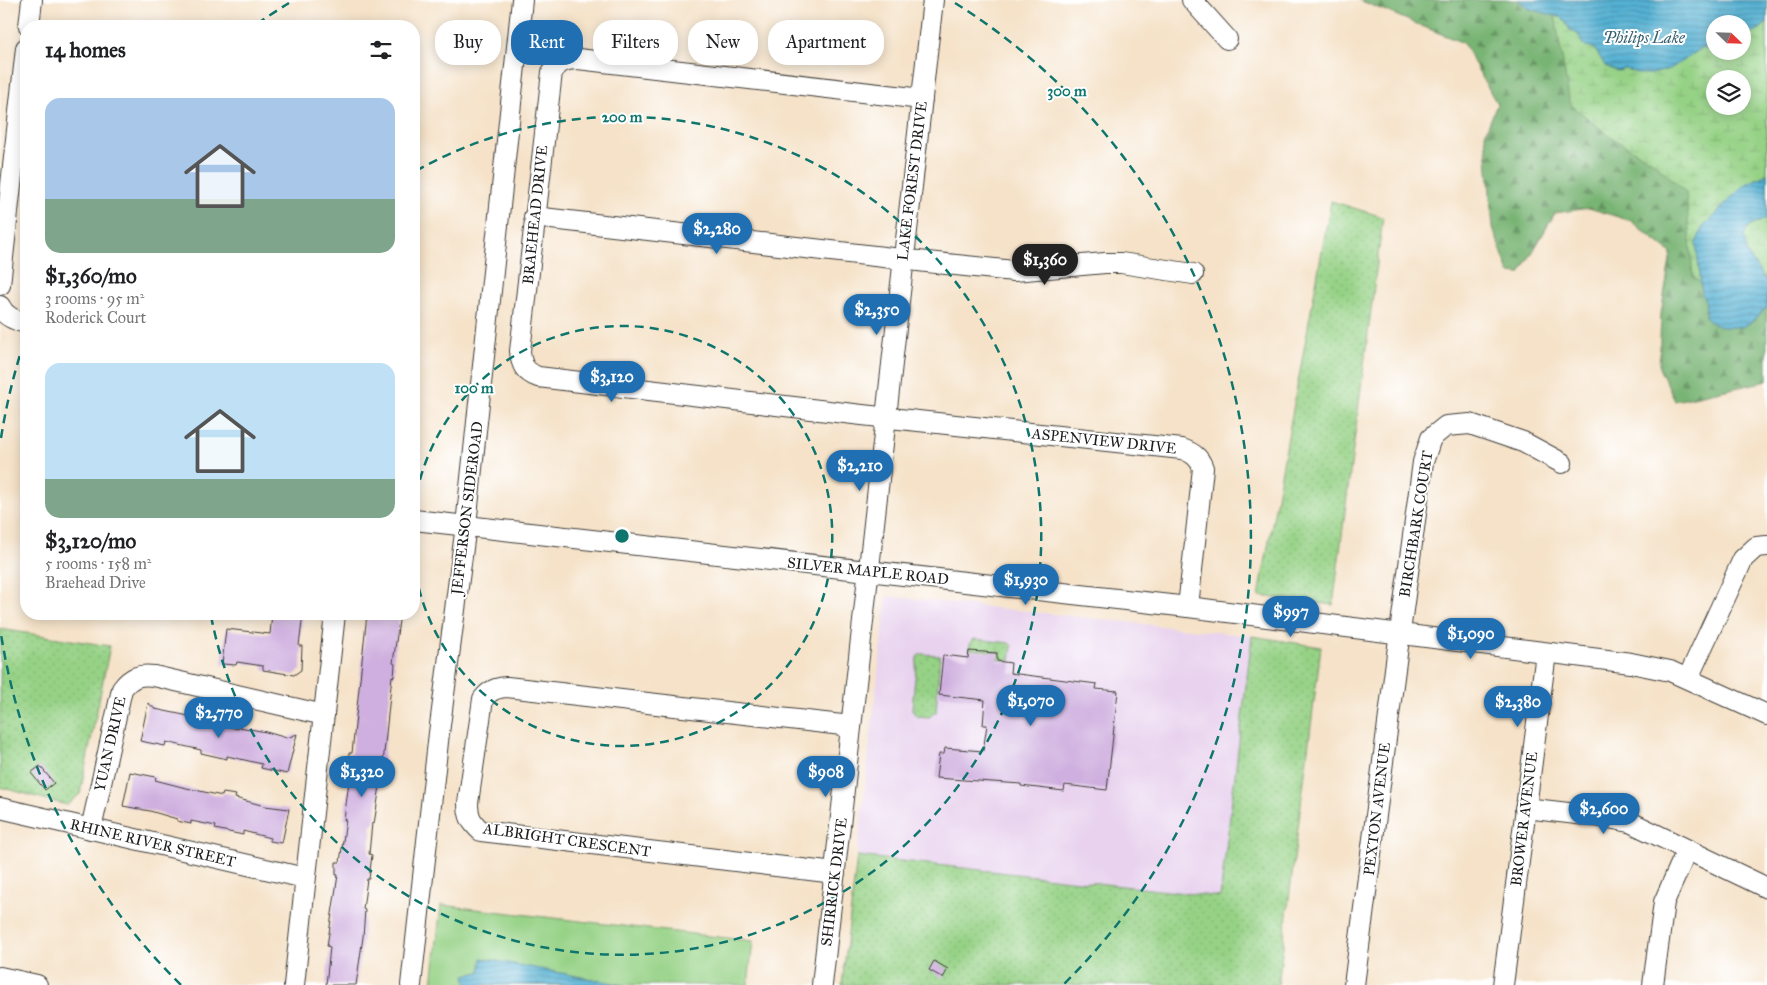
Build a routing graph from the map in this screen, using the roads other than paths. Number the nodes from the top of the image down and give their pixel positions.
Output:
1 (32, 0) edge
2 (522, 0) edge
3 (933, 0) edge
4 (1192, 0) edge
5 (30, 20) edge
6 (1228, 39) dead end
7 (922, 99) junction
8 (20, 103) edge
9 (534, 217) junction
10 (903, 259) junction
11 (1193, 274) dead end
12 (0, 286) edge
13 (1, 309) edge
14 (20, 322) edge
15 (886, 417) junction
16 (1562, 463) dead end
17 (420, 521) edge
18 (466, 525) junction
19 (1767, 546) edge
20 (869, 571) junction
21 (1188, 607) junction
22 (334, 620) edge
23 (1399, 634) junction
24 (1546, 653) junction
25 (1688, 678) junction
26 (324, 715) junction
27 (1767, 715) edge
28 (852, 726) junction
29 (0, 808) edge
30 (1525, 808) junction
31 (91, 829) junction
32 (1686, 850) junction
33 (835, 873) junction
34 (305, 878) junction
35 (1767, 888) edge
36 (0, 977) edge
37 (37, 985) edge
38 (294, 985) edge
39 (411, 985) edge
40 (822, 985) edge
41 (1354, 985) edge
42 (1503, 985) edge
43 (1653, 985) edge

1 - 5 street
2 - 18 street, JEFFERSON SIDEROAD
3 - 7 street, LAKE FOREST DRIVE
4 - 6 street
7 - 9 street, BRAEHEAD DRIVE
7 - 10 street, LAKE FOREST DRIVE
8 - 12 street
9 - 10 street
9 - 15 street, BRAEHEAD DRIVE
10 - 11 street
10 - 15 street, LAKE FOREST DRIVE
13 - 14 street
15 - 20 street, LAKE FOREST DRIVE
15 - 21 street, ASPENVIEW DRIVE
16 - 23 street, BIRCHBARK COURT
17 - 18 street, SILVER MAPLE ROAD
18 - 20 street, SILVER MAPLE ROAD
18 - 39 street, JEFFERSON SIDEROAD
19 - 25 street
20 - 21 street, SILVER MAPLE ROAD
20 - 28 street, SHIRRICK DRIVE
21 - 23 street, SILVER MAPLE ROAD
22 - 26 street
23 - 24 street, SILVER MAPLE ROAD
23 - 41 street, PEXTON AVENUE
24 - 25 street, SILVER MAPLE ROAD
24 - 30 street, BROWER AVENUE
25 - 27 street, SILVER MAPLE ROAD
26 - 31 street, YUAN DRIVE
26 - 34 street
28 - 33 street, SHIRRICK DRIVE
28 - 33 street, ALBRIGHT CRESCENT
29 - 31 street, RHINE RIVER STREET
30 - 32 street
30 - 42 street, BROWER AVENUE
31 - 34 street, RHINE RIVER STREET
32 - 35 street
32 - 43 street
33 - 40 street, SHIRRICK DRIVE
34 - 38 street
36 - 37 street

